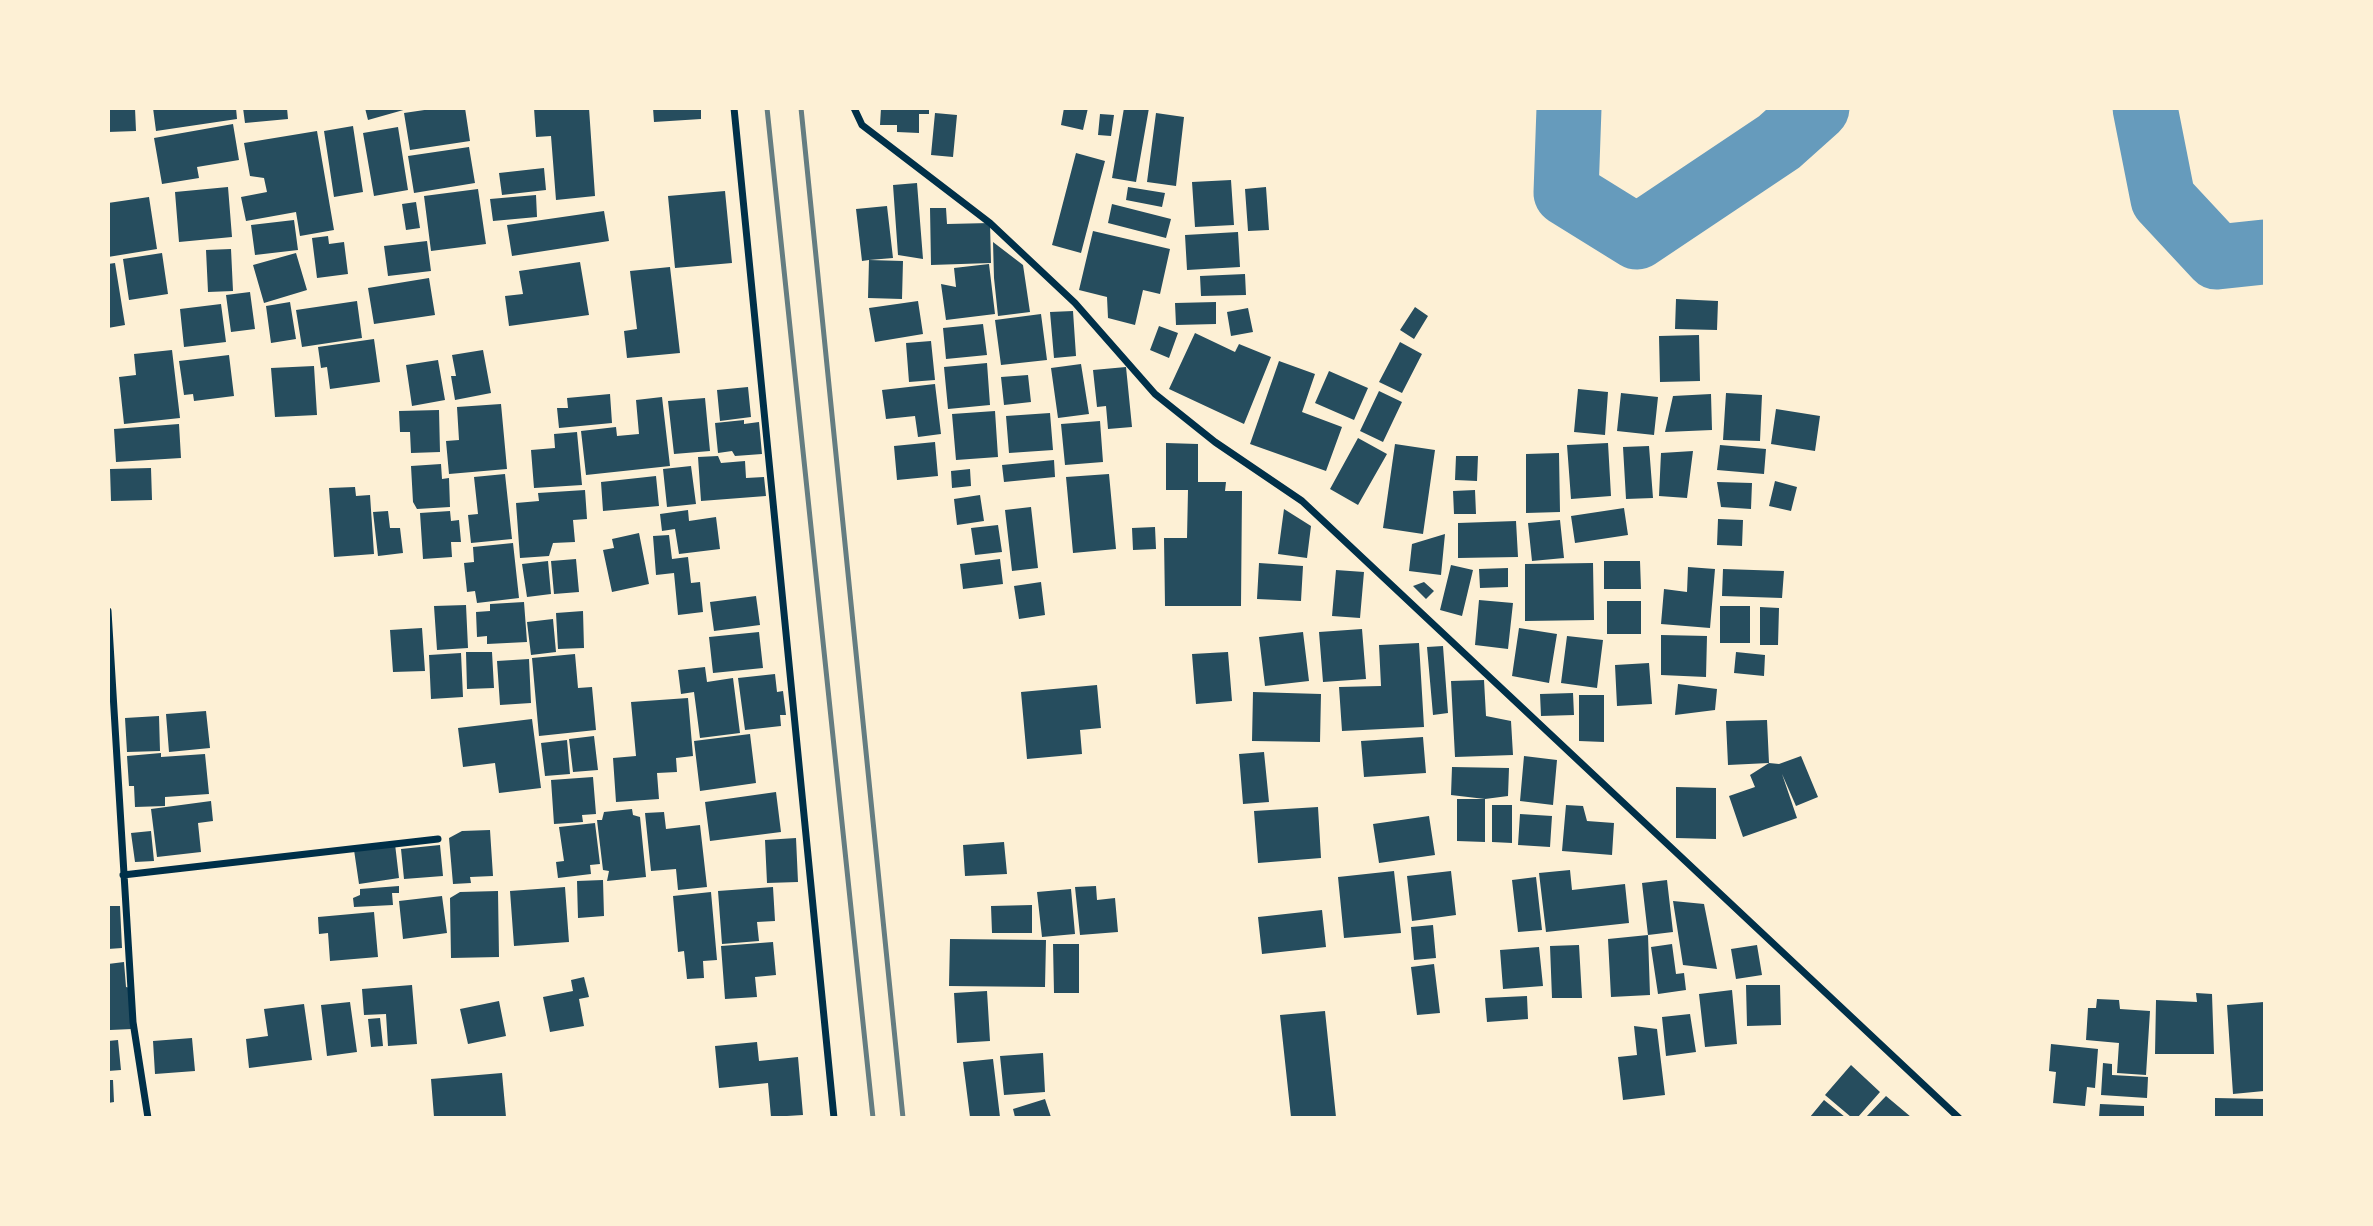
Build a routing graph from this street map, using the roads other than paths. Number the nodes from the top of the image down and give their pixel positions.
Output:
1 (734, 108) edge
2 (854, 108) edge
3 (108, 611) edge
4 (111, 692) edge
5 (438, 839) dead end
6 (123, 875) junction
7 (148, 1118) edge
8 (834, 1118) edge
9 (1959, 1118) edge

1 - 8 street
2 - 9 street
3 - 4 street
4 - 6 street
5 - 6 street
6 - 7 street

